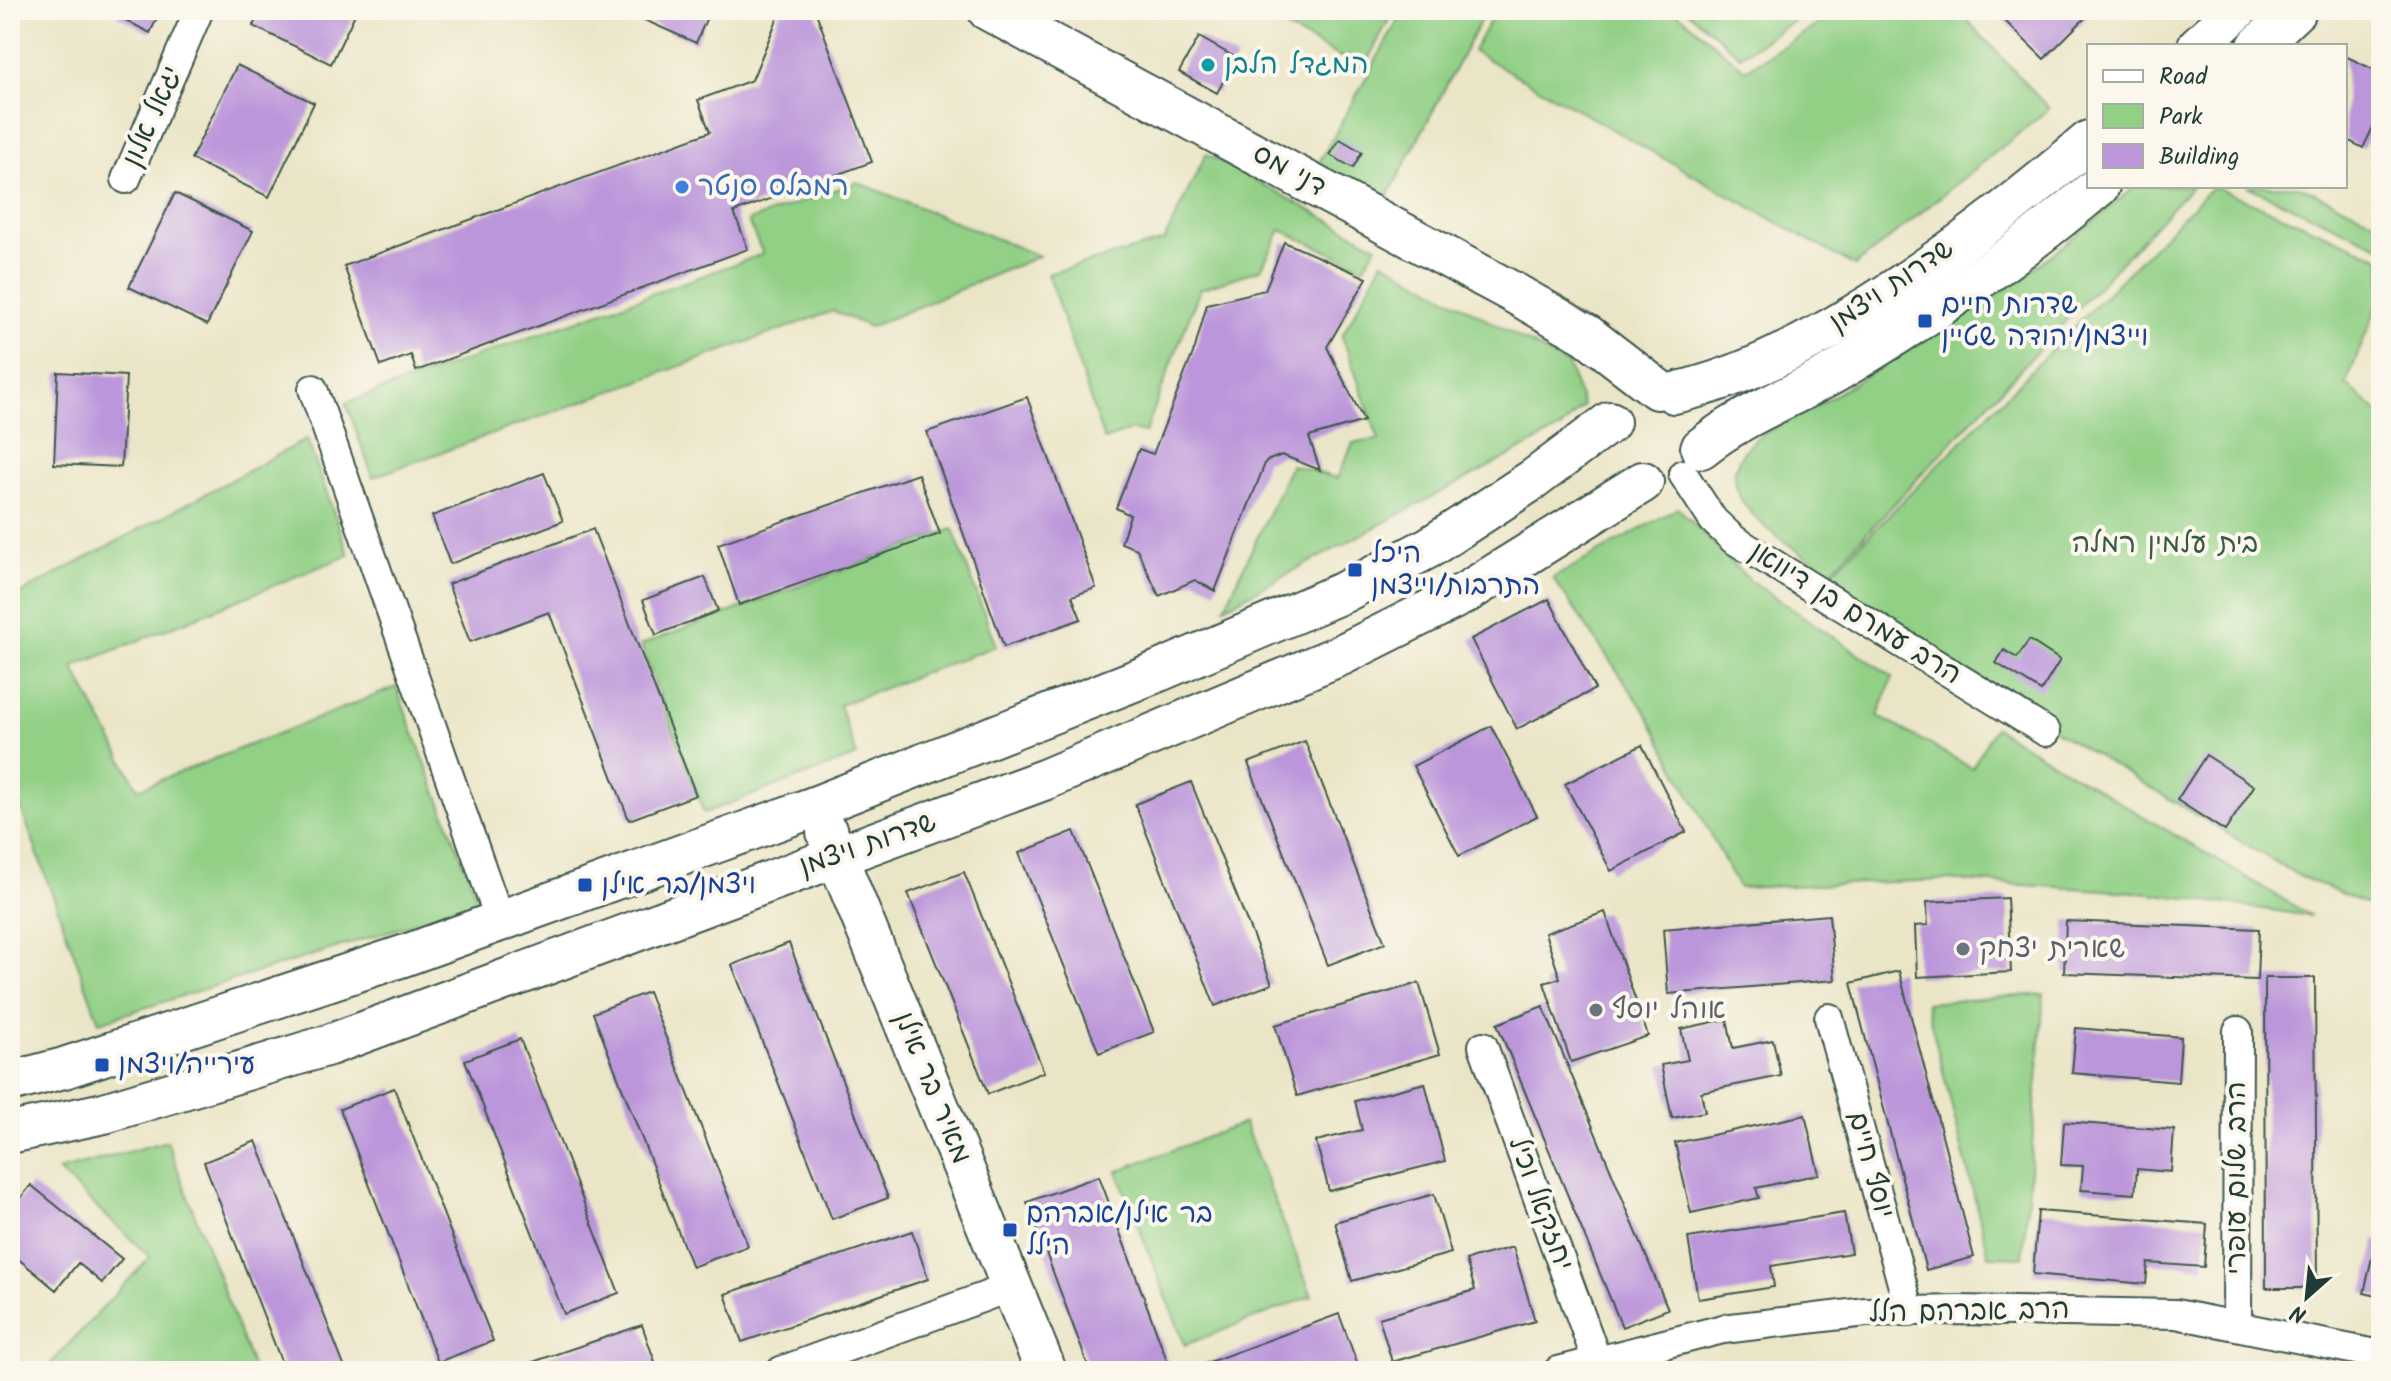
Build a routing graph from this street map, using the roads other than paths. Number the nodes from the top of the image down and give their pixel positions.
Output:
1 (199, 10) edge
2 (988, 10) edge
3 (2237, 10) edge
4 (2296, 10) edge
5 (2200, 44) edge
6 (2260, 44) edge
7 (2087, 143) edge
8 (126, 179) dead end
9 (2096, 188) edge
10 (1587, 335) junction
11 (313, 389) dead end
12 (1666, 391) junction
13 (1614, 415) junction
14 (1692, 461) junction
15 (1643, 482) junction
16 (2046, 732) dead end
17 (814, 807) junction
18 (838, 855) junction
19 (499, 918) junction
20 (1829, 1018) dead end
21 (2238, 1031) dead end
22 (1483, 1046) dead end
23 (10, 1082) edge
24 (10, 1133) edge
25 (1011, 1287) junction
26 (1910, 1312) junction
27 (2237, 1324) junction
28 (2381, 1355) edge
29 (1597, 1361) junction
30 (781, 1371) edge
31 (1046, 1371) edge
32 (1558, 1371) edge

1 - 8 street, יגאל אלון
2 - 10 main road, דני מס
3 - 5 main road
4 - 6 main road
7 - 12 main road, שדרות ויצמן
9 - 14 main road, שדרות ויצמן
10 - 12 main road, דני מס
10 - 13 main road, דני מס
11 - 19 street
12 - 13 main road
12 - 14 main road
13 - 15 main road
13 - 17 main road, שדרות ויצמן
14 - 15 main road
14 - 16 street, הרב עמרם בן דיוואן
15 - 18 main road, שדרות ויצמן
17 - 18 main road, מאיר בר אילן
17 - 19 main road, שדרות ויצמן
18 - 24 main road, שדרות ויצמן
18 - 25 main road, מאיר בר אילן
19 - 23 main road, שדרות ויצמן
20 - 26 street, יוסף חיים
21 - 27 street, הרב שלום עופרי
22 - 29 street, יחזקאל וכיל
25 - 30 street
25 - 31 main road, מאיר בר אילן
26 - 27 street, הרב אברהם הלל
26 - 29 street, הרב אברהם הלל
27 - 28 street, הרב אברהם הלל
29 - 32 street, הרב אברהם הלל

